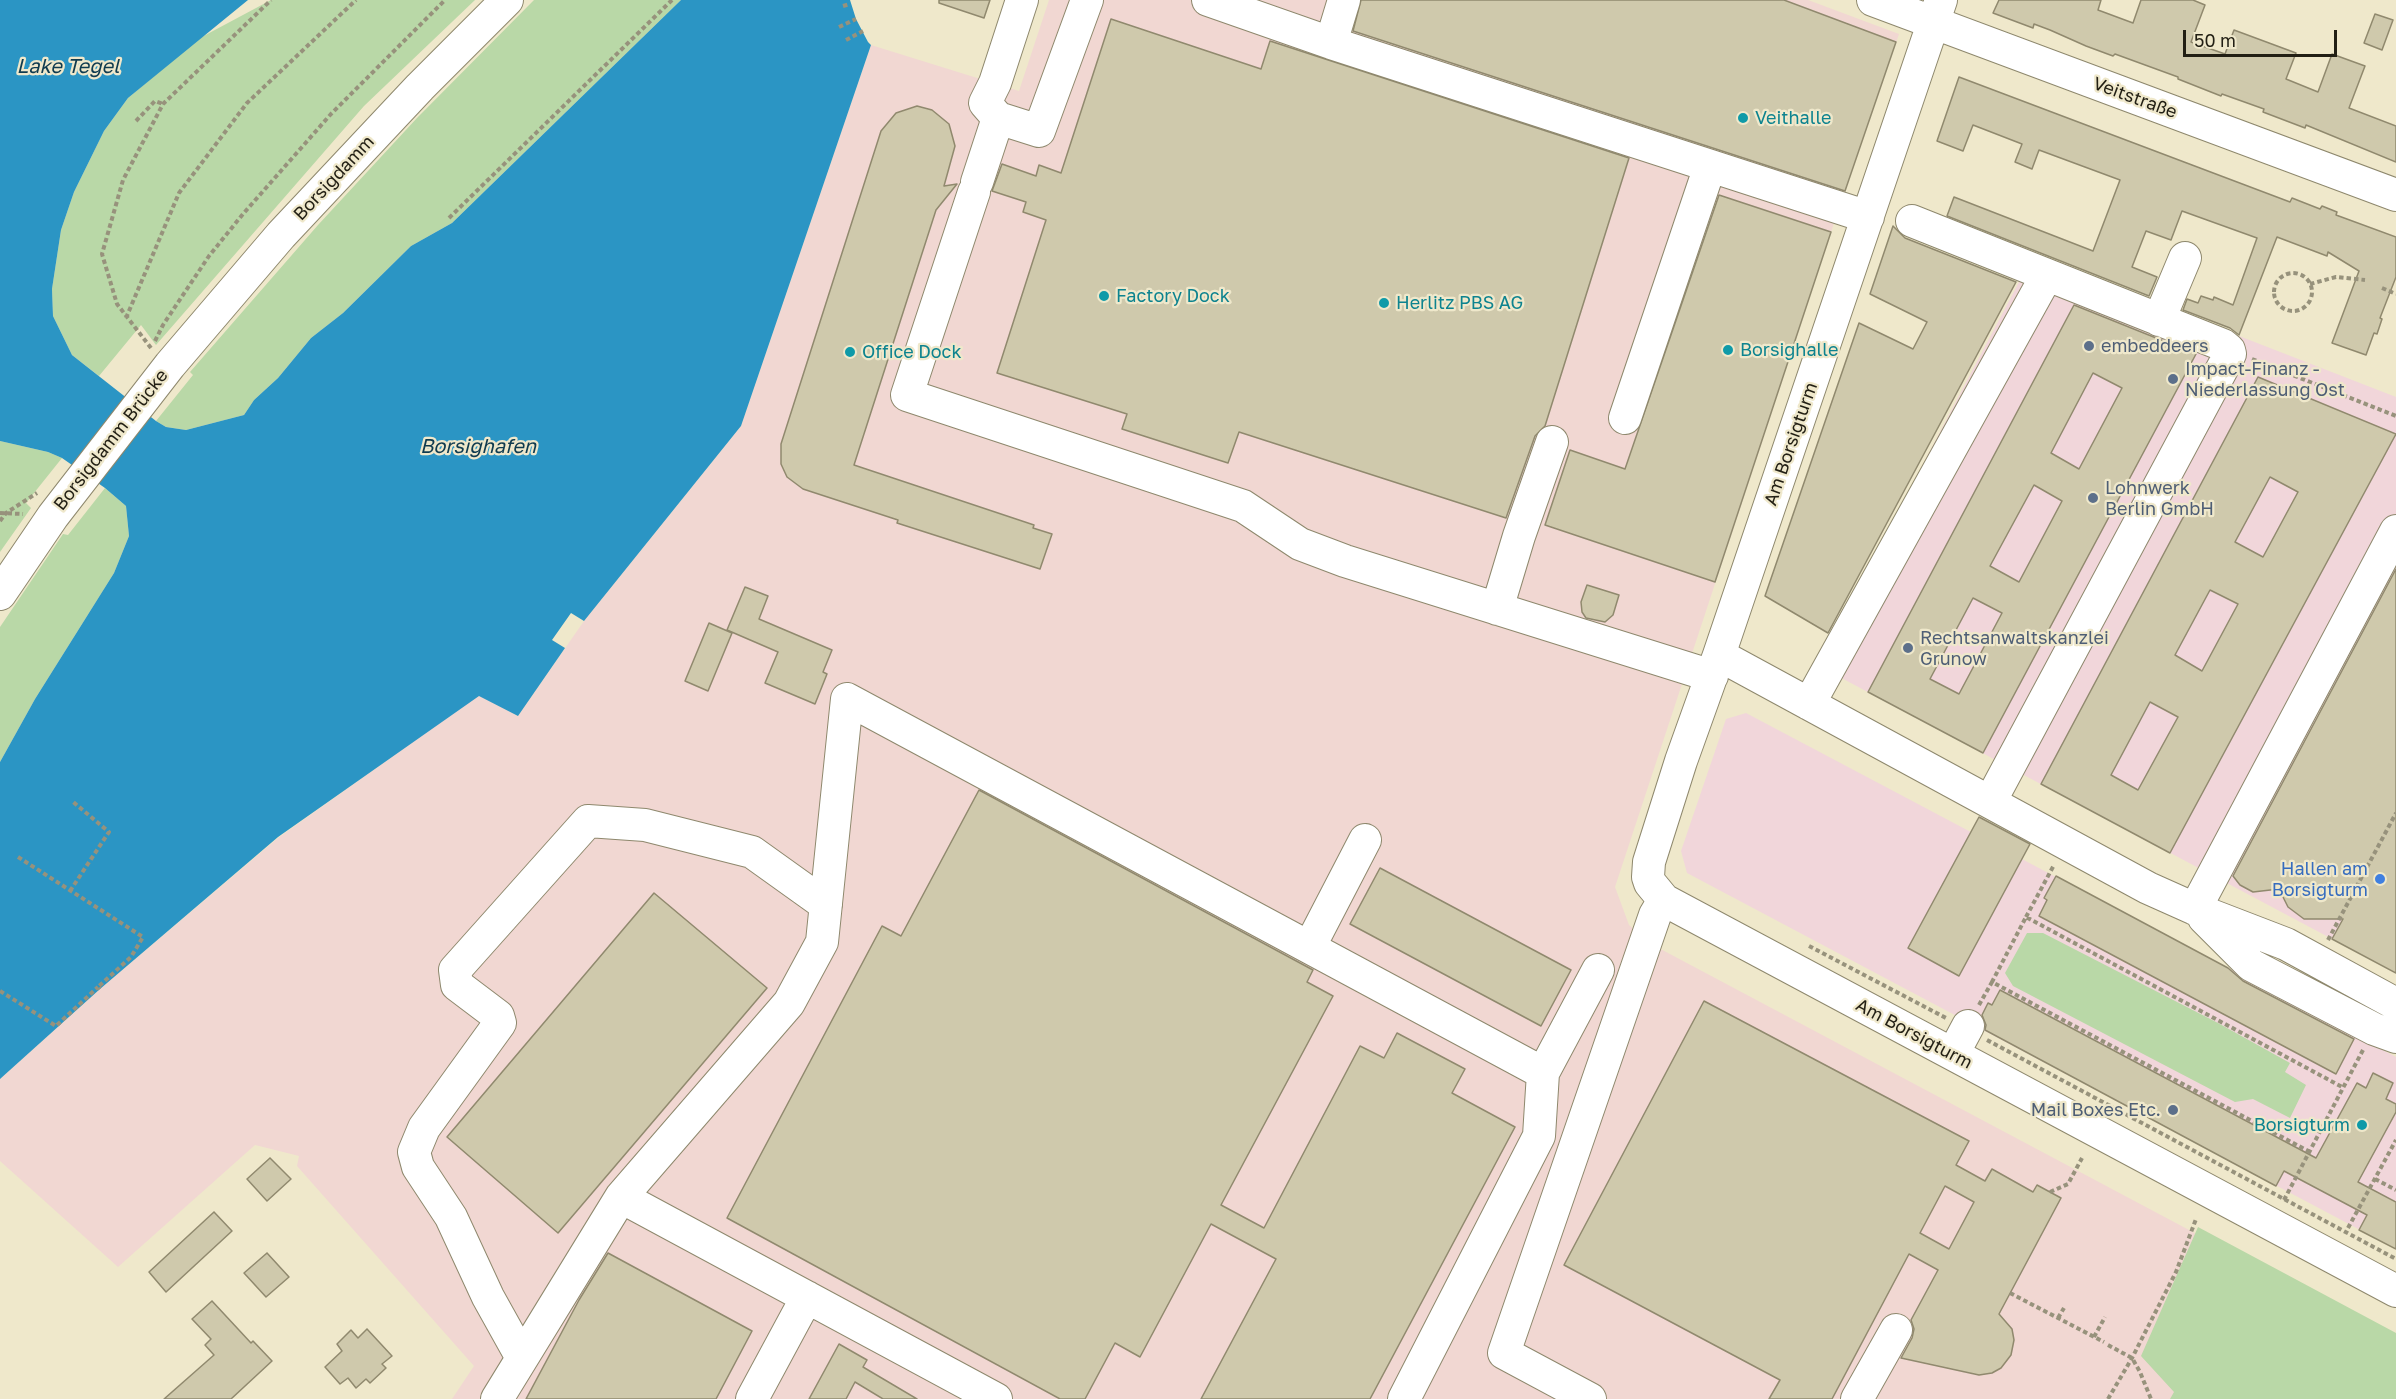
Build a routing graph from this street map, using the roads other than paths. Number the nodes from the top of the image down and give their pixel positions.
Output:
1 (507, 0) edge
2 (1022, 0) edge
3 (1087, 0) edge
4 (1208, 0) edge
5 (1344, 0) edge
6 (1873, 0) edge
7 (1937, 11) edge
8 (1330, 43) junction
9 (998, 118) junction
10 (1710, 166) junction
11 (2396, 195) edge
12 (1868, 217) junction
13 (1912, 221) dead end
14 (2185, 258) dead end
15 (2048, 275) junction
16 (2159, 320) junction
17 (170, 365) joint
18 (1625, 418) dead end
19 (1552, 442) dead end
20 (2396, 531) edge
21 (0, 594) edge
22 (1497, 609) junction
23 (1715, 666) junction
24 (1809, 704) junction
25 (1990, 802) junction
26 (1365, 840) dead end
27 (1664, 900) junction
28 (826, 905) junction
29 (2195, 909) junction
30 (1310, 946) junction
31 (1598, 970) dead end
32 (2396, 1004) edge
33 (1968, 1026) dead end
34 (2396, 1037) edge
35 (1953, 1054) junction
36 (1543, 1072) junction
37 (621, 1197) junction
38 (2396, 1291) edge
39 (807, 1297) junction
40 (1896, 1330) dead end
41 (522, 1358) junction
42 (497, 1399) edge
43 (752, 1399) edge
44 (996, 1399) edge
45 (1404, 1399) edge
46 (1590, 1399) edge
47 (1857, 1399) edge

1 - 17 street, Borsigdamm
2 - 9 street
3 - 9 street
4 - 8 street
5 - 8 street
6 - 7 street, Veitstraße
7 - 11 street, Veitstraße
7 - 12 street, Am Borsigturm
8 - 10 street
9 - 22 street
10 - 12 street
10 - 18 street
12 - 23 street, Am Borsigturm
13 - 15 street
14 - 16 street
15 - 16 street
15 - 24 street
16 - 25 street
17 - 21 street, Borsigdamm Brücke
19 - 22 street
20 - 29 street
22 - 23 street
23 - 24 street
23 - 27 street, Am Borsigturm
24 - 25 street
25 - 29 street
26 - 30 street
27 - 35 street, Am Borsigturm
27 - 46 street
28 - 30 street
28 - 37 street
28 - 41 street
29 - 32 street
29 - 34 street
30 - 36 street
31 - 36 street
33 - 35 street
35 - 38 street, Am Borsigturm
36 - 45 street
37 - 39 street
37 - 41 street
39 - 43 street
39 - 44 street
40 - 47 street
41 - 42 street

